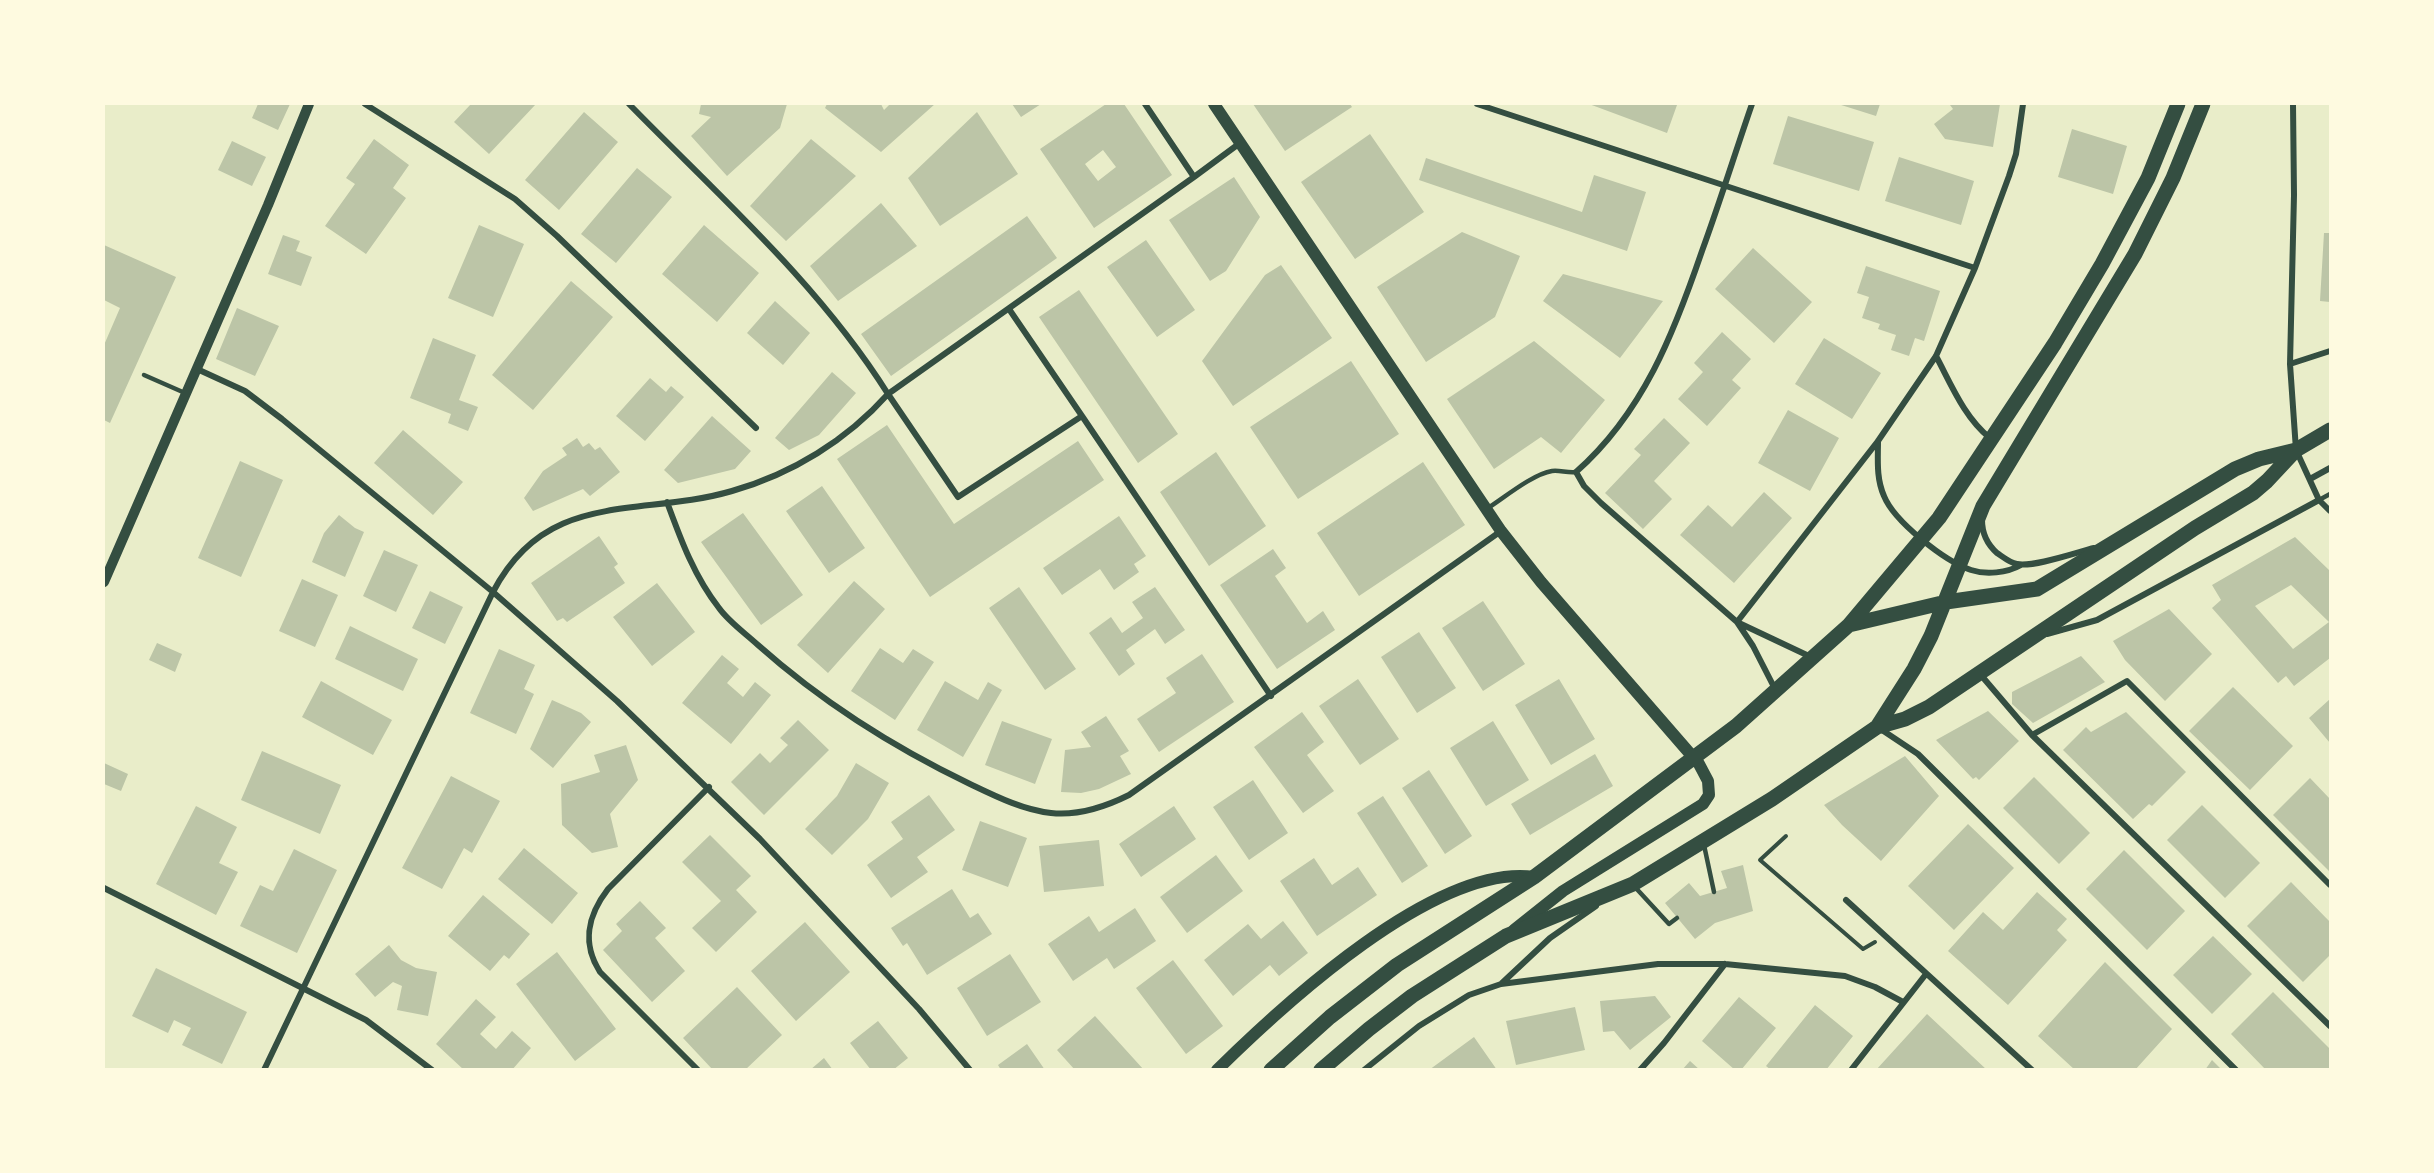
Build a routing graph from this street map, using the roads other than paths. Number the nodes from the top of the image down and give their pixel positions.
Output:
1 (309, 104) edge
2 (364, 104) edge
3 (629, 104) edge
4 (1145, 104) edge
5 (1214, 104) edge
6 (1477, 104) edge
7 (1752, 104) edge
8 (2023, 104) edge
9 (2178, 104) edge
10 (2203, 104) edge
11 (2293, 104) edge
12 (1240, 143) junction
13 (1194, 177) junction
14 (1726, 184) junction
15 (1975, 268) junction
16 (1009, 309) junction
17 (2331, 351) edge
18 (1936, 356) junction
19 (2290, 364) junction
20 (196, 369) junction
21 (144, 375) dead end
22 (186, 394) junction
23 (888, 394) junction
24 (1082, 416) junction
25 (756, 428) dead end
26 (2331, 430) edge
27 (1992, 440) junction
28 (1878, 441) junction
29 (2296, 450) junction
30 (2331, 468) edge
31 (1576, 472) junction
32 (2310, 479) junction
33 (2331, 494) edge
34 (2319, 500) junction
35 (667, 502) junction
36 (1983, 506) junction
37 (1486, 510) junction
38 (2331, 512) edge
39 (1501, 531) junction
40 (1922, 540) junction
41 (2118, 541) junction
42 (1960, 565) junction
43 (2021, 565) junction
44 (104, 582) edge
45 (493, 592) junction
46 (1946, 602) junction
47 (1737, 622) junction
48 (1849, 625) junction
49 (2032, 639) junction
50 (1814, 658) junction
51 (1980, 674) junction
52 (1776, 692) junction
53 (1271, 696) junction
54 (1877, 727) junction
55 (2032, 735) junction
56 (1694, 758) junction
57 (709, 787) junction
58 (1703, 841) junction
59 (1534, 877) junction
60 (2331, 885) edge
61 (1629, 886) junction
62 (104, 888) edge
63 (1714, 892) dead end
64 (1846, 900) dead end
65 (1677, 918) dead end
66 (1506, 936) junction
67 (1725, 964) junction
68 (1926, 974) junction
69 (1501, 984) junction
70 (302, 988) junction
71 (1903, 1002) junction
72 (2331, 1026) edge
73 (264, 1070) edge
74 (432, 1070) edge
75 (698, 1070) edge
76 (970, 1070) edge
77 (1217, 1070) edge
78 (1271, 1070) edge
79 (1321, 1070) edge
80 (1364, 1070) edge
81 (1640, 1070) edge
82 (1851, 1070) edge
83 (2032, 1070) edge
84 (2236, 1070) edge

1 - 20 street
2 - 25 street
3 - 23 street
4 - 13 street
5 - 12 main road
6 - 14 street
7 - 14 street
8 - 15 street
9 - 27 main road
10 - 36 main road
11 - 19 street
12 - 13 street
12 - 37 main road
13 - 16 street
14 - 15 street
14 - 31 street
15 - 18 street
16 - 23 street
16 - 24 street
17 - 19 street
18 - 27 street
18 - 28 street
19 - 29 street
20 - 22 street
20 - 45 street
21 - 22 lane
22 - 44 street
23 - 24 street
23 - 35 street
24 - 53 street
26 - 29 main road
27 - 40 main road
28 - 40 street
28 - 47 street
29 - 32 street
29 - 41 main road
29 - 49 main road
30 - 32 street
31 - 37 lane
31 - 47 street
32 - 34 street
33 - 34 lane
34 - 38 street
34 - 49 street
35 - 45 street
35 - 53 street
36 - 42 main road
36 - 43 street
37 - 39 main road
39 - 53 street
39 - 56 main road
40 - 42 street
40 - 48 main road
41 - 43 street
41 - 46 main road
42 - 43 street
42 - 46 main road
45 - 57 street
45 - 70 street
46 - 48 main road
46 - 54 main road
47 - 50 street
47 - 52 street
48 - 50 main road
49 - 51 main road
50 - 52 main road
51 - 54 main road
51 - 55 street
52 - 56 main road
54 - 58 main road
54 - 84 street
55 - 60 street
55 - 72 street
56 - 59 main road
56 - 66 main road
57 - 75 street
57 - 76 street
58 - 61 main road
58 - 63 lane
59 - 77 main road
59 - 78 main road
61 - 65 lane
61 - 66 main road
61 - 69 street
62 - 70 street
64 - 68 street
66 - 79 main road
67 - 69 street
67 - 71 street
67 - 81 street
68 - 71 street
68 - 83 street
69 - 80 street
70 - 73 street
70 - 74 street
71 - 82 street

